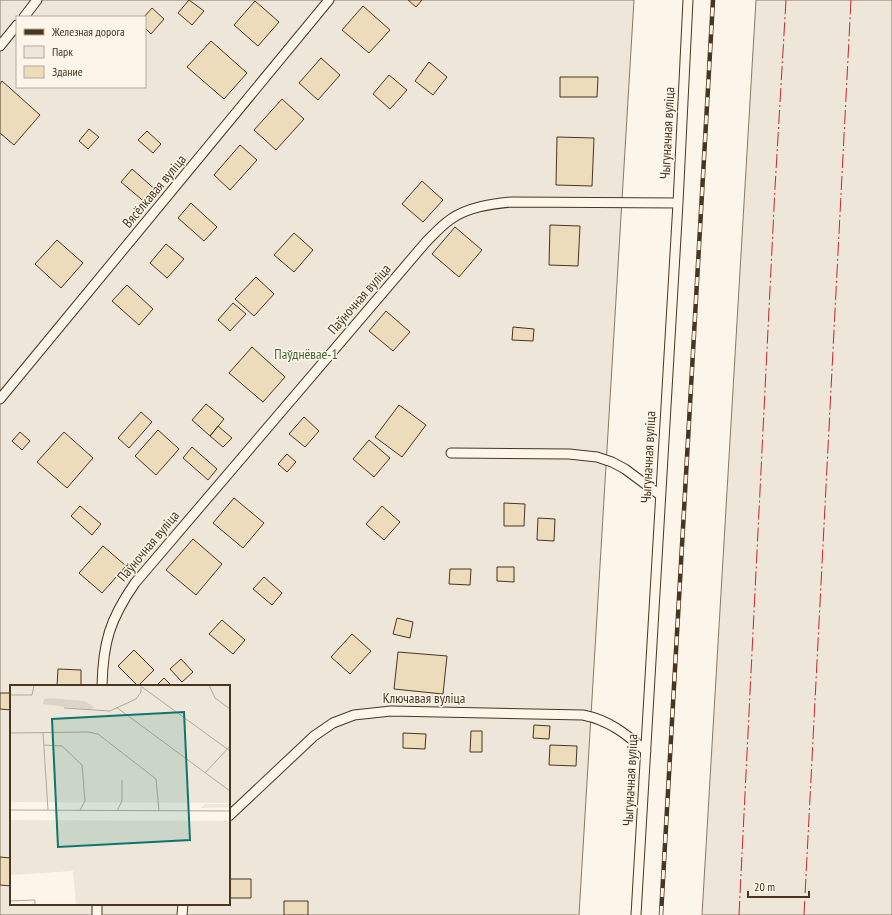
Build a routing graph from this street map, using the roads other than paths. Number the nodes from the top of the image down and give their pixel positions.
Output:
1 (37, 0) edge
2 (329, 0) edge
3 (688, 0) edge
4 (25, 16) edge
5 (16, 26) edge
6 (0, 46) edge
7 (678, 203) junction
8 (0, 399) edge
9 (451, 453) dead end
10 (660, 495) junction
11 (102, 685) edge
12 (646, 751) junction
13 (230, 815) edge
14 (183, 905) edge
15 (182, 915) edge
16 (636, 915) edge

1 - 4 lane
2 - 8 lane, Вясёлкавая вуліца
3 - 7 lane, Чыгуначная вуліца
5 - 6 lane
7 - 10 lane, Чыгуначная вуліца
7 - 11 lane, Паўночная вуліца
9 - 10 lane
10 - 12 lane, Чыгуначная вуліца
12 - 13 lane, Ключавая вуліца
12 - 16 lane, Чыгуначная вуліца
14 - 15 lane

